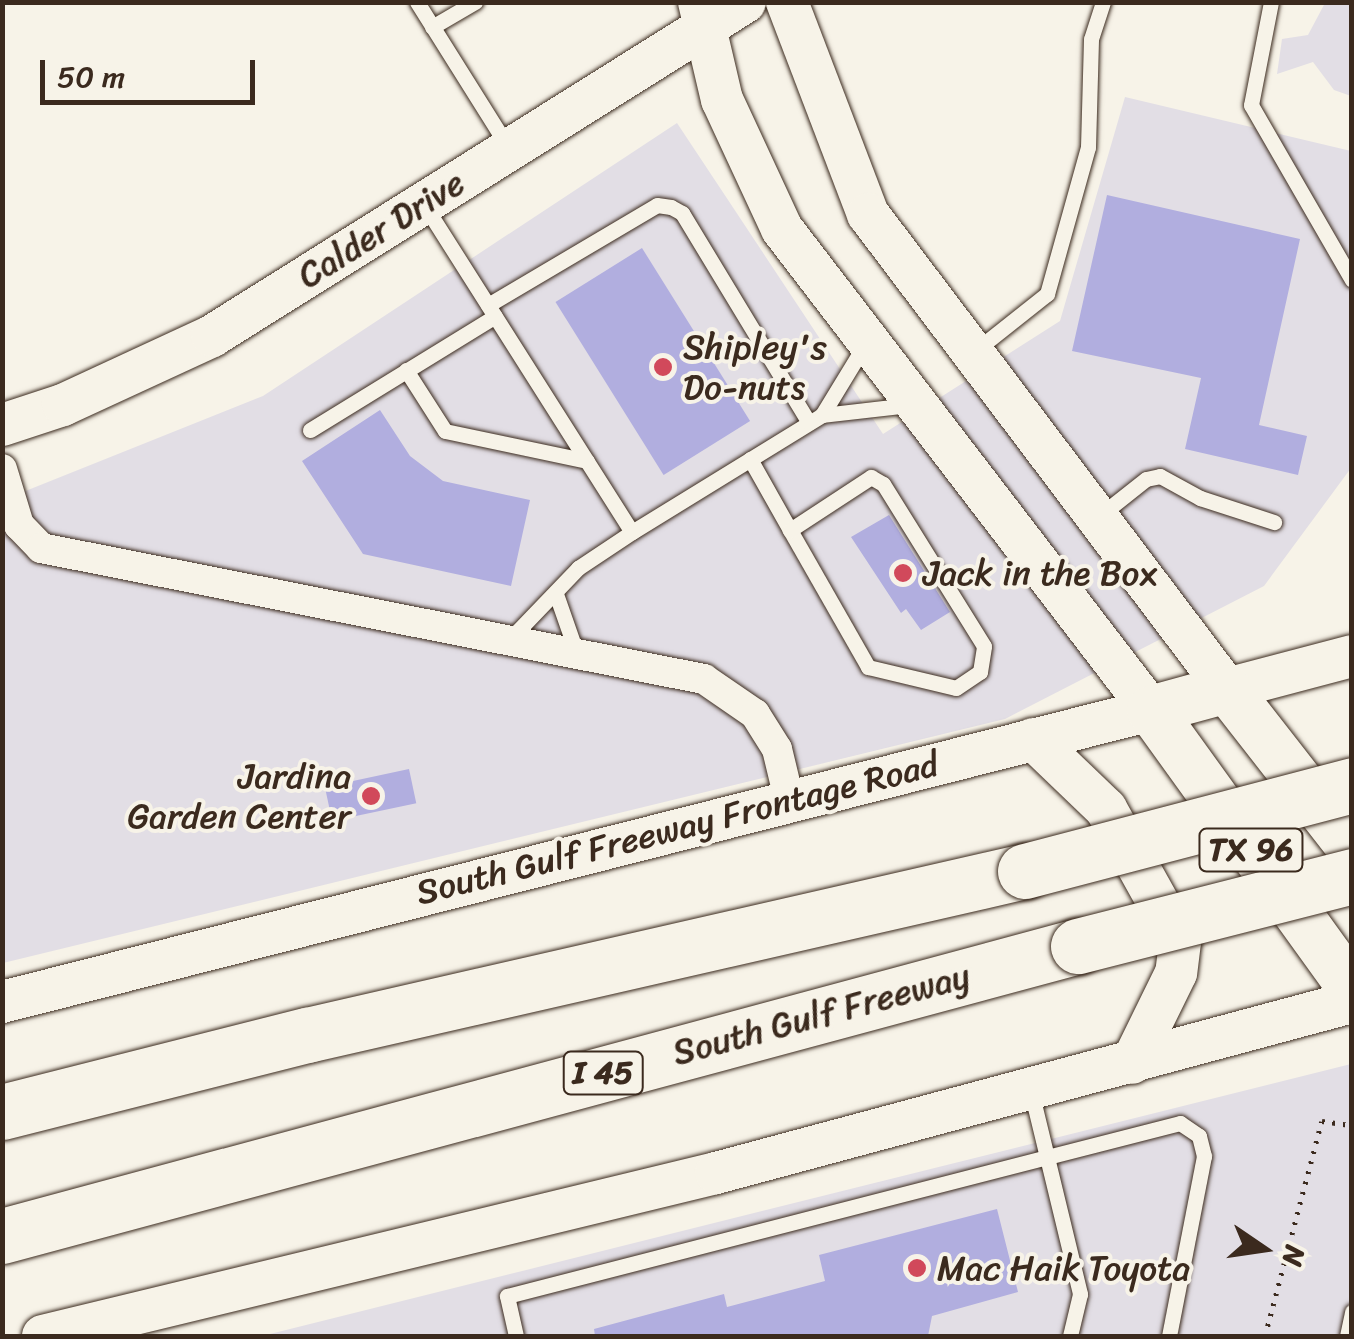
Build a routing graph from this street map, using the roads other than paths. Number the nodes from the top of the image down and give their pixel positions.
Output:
1 (416, 2) edge
2 (475, 2) edge
3 (745, 2) edge
4 (787, 2) edge
5 (1103, 2) edge
6 (1271, 2) edge
7 (700, 16) edge
8 (432, 27) junction
9 (509, 149) junction
10 (423, 203) junction
11 (1352, 280) edge
12 (492, 310) junction
13 (867, 342) junction
14 (970, 354) junction
15 (406, 370) junction
16 (914, 405) junction
17 (816, 419) junction
18 (2, 425) edge
19 (310, 430) dead end
20 (750, 459) junction
21 (587, 461) junction
22 (2, 470) edge
23 (1095, 519) junction
24 (1274, 522) dead end
25 (790, 530) junction
26 (632, 532) junction
27 (556, 594) junction
28 (509, 640) junction
29 (577, 654) junction
30 (1352, 656) edge
31 (1227, 689) junction
32 (1151, 710) junction
33 (1033, 739) junction
34 (1352, 785) edge
35 (790, 799) junction
36 (1352, 849) edge
37 (1352, 876) edge
38 (1352, 990) edge
39 (476, 998) junction
40 (2, 1002) edge
41 (1352, 1002) edge
42 (1132, 1063) junction
43 (2, 1082) edge
44 (1031, 1091) junction
45 (2, 1112) edge
46 (1047, 1157) junction
47 (129, 1201) junction
48 (2, 1236) edge
49 (2, 1272) edge
50 (1352, 1312) edge
51 (42, 1336) edge
52 (516, 1336) edge
53 (1070, 1336) edge
54 (1169, 1336) edge
55 (1347, 1336) edge

1 - 8 lane
2 - 8 lane
3 - 7 main road, Calder Drive
4 - 14 main road
5 - 14 lane
6 - 11 lane
7 - 9 main road, Calder Drive
7 - 13 main road
8 - 9 lane
9 - 10 main road, Calder Drive
10 - 12 lane
10 - 18 main road, Calder Drive
12 - 15 lane
12 - 17 lane
12 - 21 lane
13 - 16 main road
13 - 17 lane
14 - 23 main road
15 - 19 lane
15 - 21 lane
16 - 17 lane
16 - 32 main road
17 - 20 lane
20 - 25 lane
20 - 26 lane
21 - 26 lane
22 - 28 street
23 - 24 lane
23 - 31 main road
25 - 25 lane
26 - 27 lane
27 - 28 lane
27 - 29 lane
28 - 29 street
29 - 35 street
30 - 31 main road, South Gulf Freeway Frontage Road
31 - 32 main road, South Gulf Freeway Frontage Road
31 - 36 main road, TX 96
32 - 33 main road, South Gulf Freeway Frontage Road
32 - 38 main road, TX 96
33 - 35 main road, South Gulf Freeway Frontage Road
33 - 42 main road
34 - 39 highway, bridge
35 - 40 main road, South Gulf Freeway Frontage Road
37 - 47 highway, South Gulf Freeway / I 45, bridge
39 - 43 highway
39 - 45 highway
41 - 42 main road
42 - 44 main road
44 - 46 lane
44 - 51 main road
46 - 52 lane
46 - 53 lane
46 - 54 lane
47 - 48 highway, South Gulf Freeway / I 45
47 - 49 highway
50 - 55 lane

